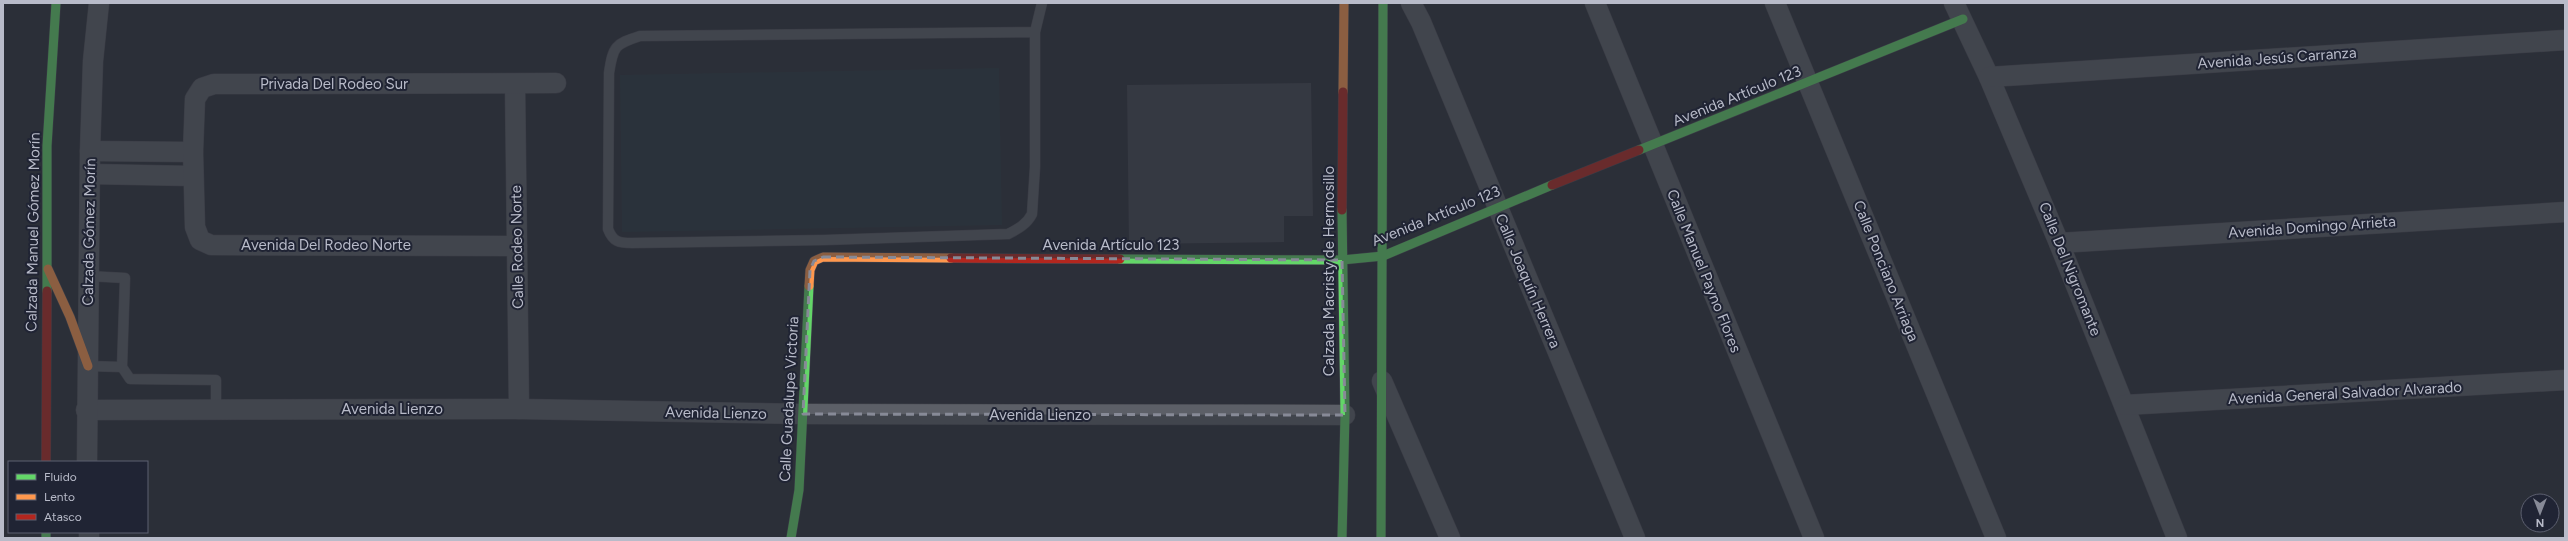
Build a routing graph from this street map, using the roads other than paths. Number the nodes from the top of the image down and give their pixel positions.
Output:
1 (56, 3) edge
2 (99, 3) edge
3 (1344, 3) edge
4 (1383, 3) edge
5 (1411, 3) edge
6 (1595, 3) edge
7 (1775, 3) edge
8 (1040, 4) edge
9 (1958, 11) edge
10 (1035, 32) junction
11 (2565, 40) edge
12 (1989, 77) junction
13 (1808, 82) junction
14 (556, 83) dead end
15 (515, 84) junction
16 (1652, 144) junction
17 (90, 151) junction
18 (193, 152) junction
19 (90, 174) junction
20 (194, 176) junction
21 (1497, 207) junction
22 (2565, 212) edge
23 (825, 240) junction
24 (2060, 243) junction
25 (517, 246) junction
26 (1383, 256) junction
27 (1342, 260) junction
28 (814, 261) junction
29 (45, 264) junction
30 (88, 276) junction
31 (88, 366) junction
32 (122, 367) junction
33 (1381, 379) junction
34 (2565, 380) edge
35 (2125, 405) junction
36 (519, 409) junction
37 (86, 410) junction
38 (216, 410) junction
39 (803, 414) junction
40 (1345, 415) junction
41 (46, 461) edge
42 (87, 461) edge
43 (791, 538) edge
44 (1342, 538) edge
45 (1381, 538) edge
46 (1450, 538) edge
47 (1635, 538) edge
48 (1814, 538) edge
49 (1996, 538) edge
50 (2178, 538) edge

1 - 29 main road, Calzada Manuel Gómez Morín
2 - 17 street, Calzada Gómez Morín
3 - 27 main road, Calzada Macristy de Hermosillo
4 - 26 main road
5 - 21 street, Calle Joaquín Herrera
6 - 16 street, Calle Manuel Payno Flores
7 - 13 street, Calle Ponciano Arriaga
8 - 10 lane
9 - 12 street, Calle Del Nigromante
9 - 13 main road, Avenida Artículo 123
10 - 23 lane
10 - 23 lane
11 - 12 street, Avenida Jesús Carranza
12 - 24 street, Calle Del Nigromante
13 - 16 main road, Avenida Artículo 123
13 - 49 street, Calle Ponciano Arriaga
14 - 15 street, Privada Del Rodeo Sur
15 - 18 street, Privada Del Rodeo Sur
15 - 25 street, Calle Rodeo Norte
16 - 21 main road, Avenida Artículo 123
16 - 48 street, Calle Manuel Payno Flores
17 - 18 street
17 - 19 street, Calzada Gómez Morín
18 - 20 street, Privada Del Rodeo Sur
19 - 20 street
19 - 30 street, Calzada Gómez Morín
20 - 25 street, Avenida Del Rodeo Norte
21 - 26 main road, Avenida Artículo 123
21 - 47 street, Calle Joaquín Herrera
22 - 24 street, Avenida Domingo Arrieta
23 - 28 lane
24 - 35 street, Calle Del Nigromante
25 - 36 street, Calle Rodeo Norte
26 - 27 main road, Avenida Artículo 123
26 - 33 main road
27 - 28 main road, Avenida Artículo 123
27 - 40 main road, Calzada Macristy de Hermosillo
28 - 39 main road, Calle Guadalupe Victoria
29 - 31 main road
29 - 41 main road, Calzada Manuel Gómez Morín
30 - 31 street, Calzada Gómez Morín
30 - 32 lane
31 - 32 lane
31 - 37 street, Calzada Gómez Morín
32 - 38 lane
33 - 45 main road
33 - 46 street
34 - 35 street, Avenida General Salvador Alvarado
35 - 50 street, Calle Del Nigromante
36 - 38 street, Avenida Lienzo
36 - 39 street, Avenida Lienzo
37 - 38 street, Avenida Lienzo
37 - 42 street, Calzada Gómez Morín
39 - 40 street, Avenida Lienzo
39 - 43 main road, Calle Guadalupe Victoria
40 - 44 main road, Calzada Macristy de Hermosillo

